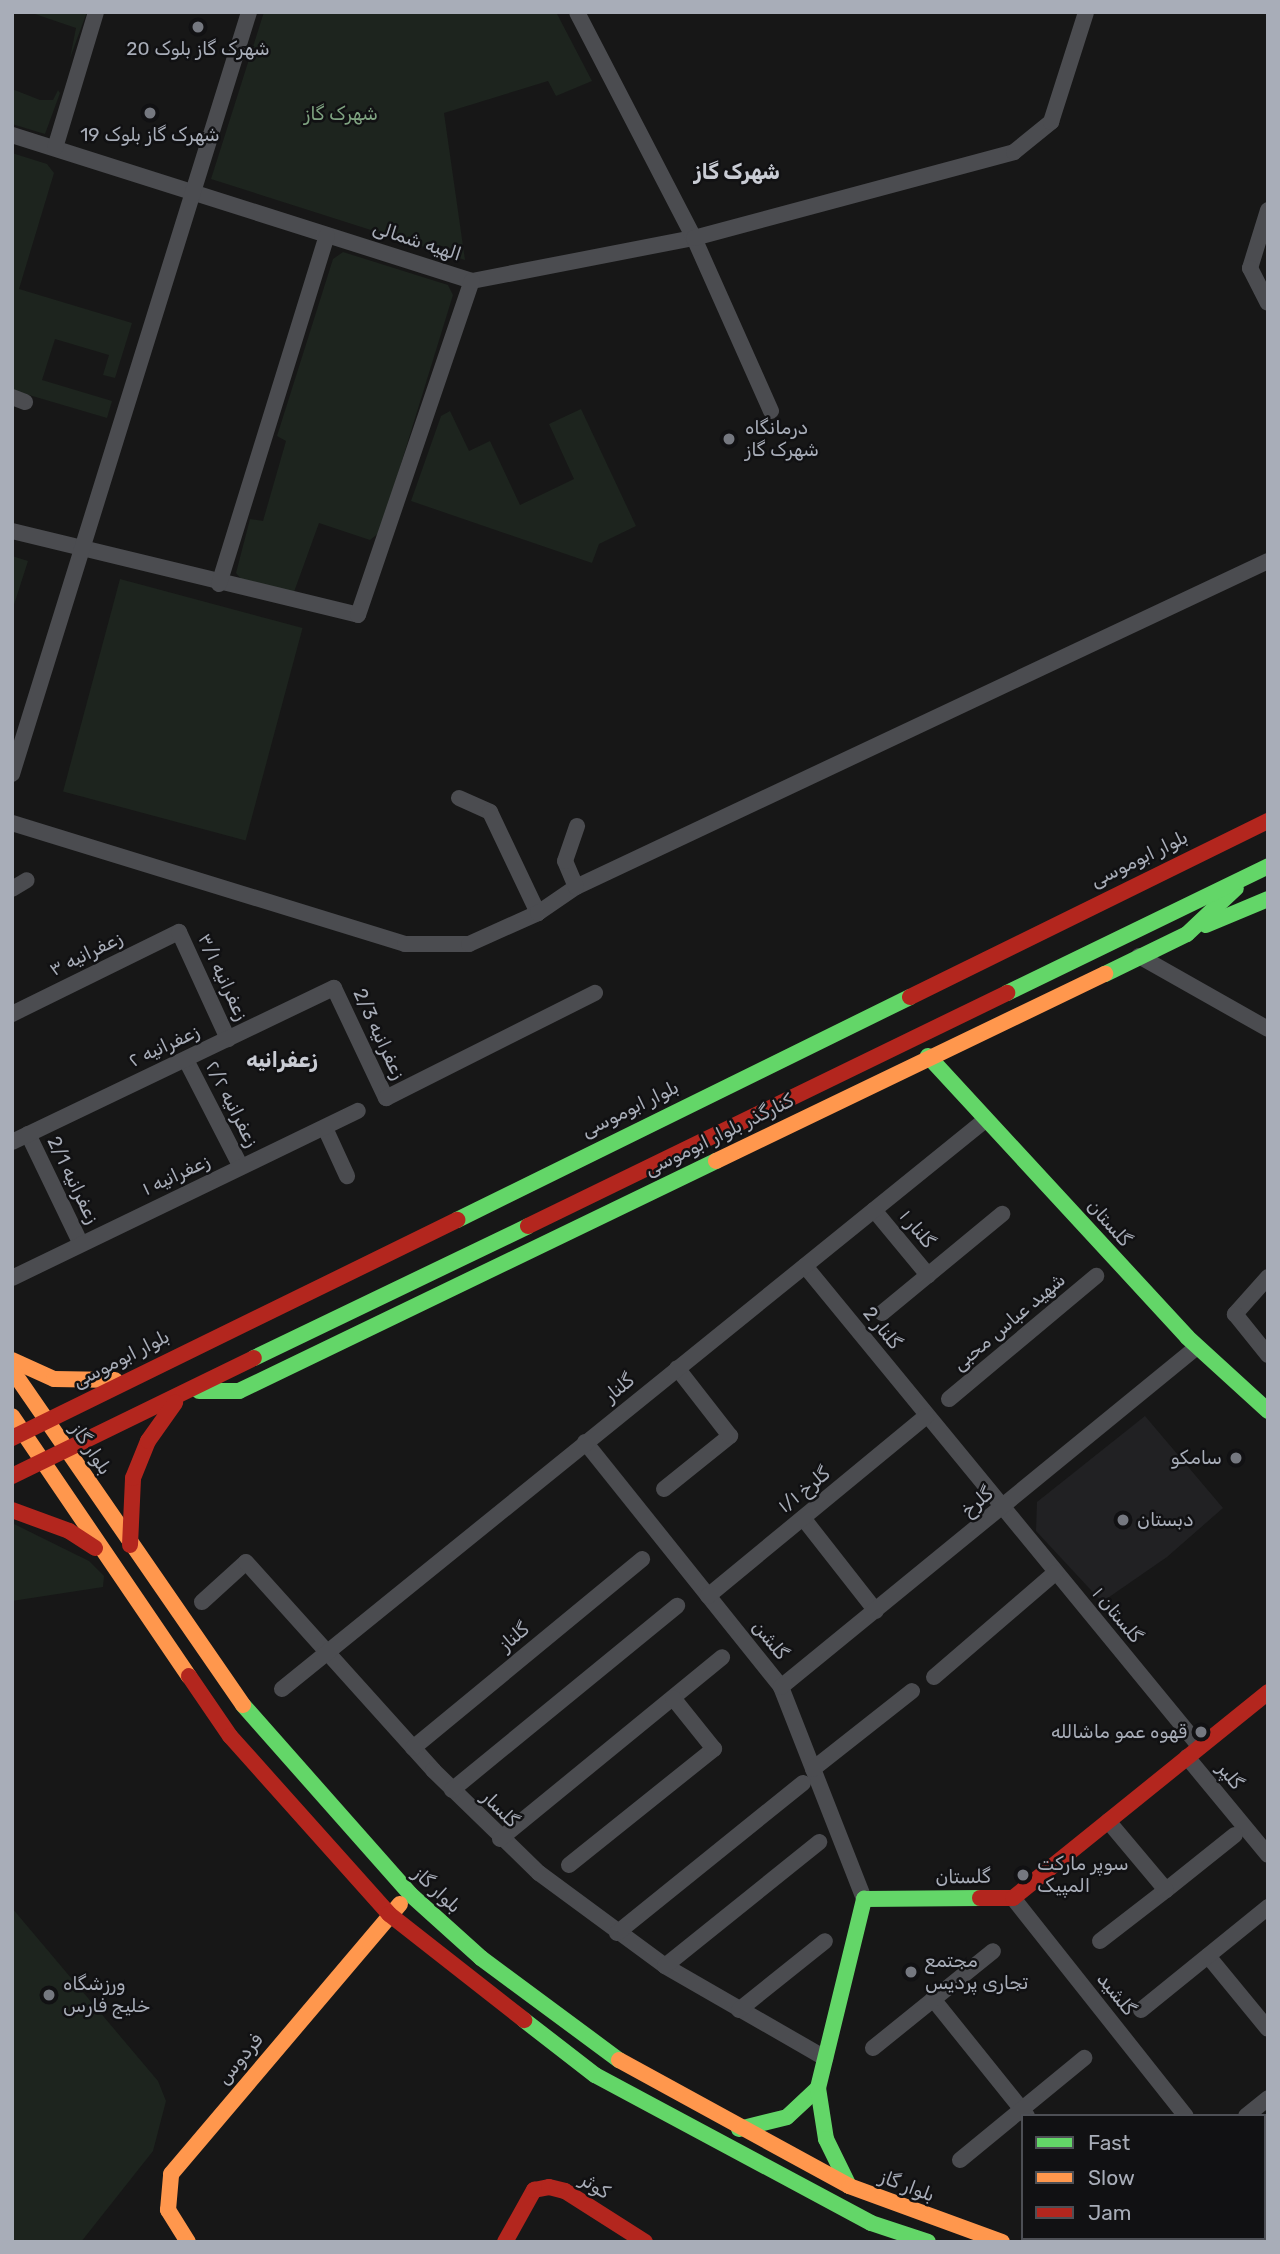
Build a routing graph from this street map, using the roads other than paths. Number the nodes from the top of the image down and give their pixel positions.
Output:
1 (96, 12) edge
2 (249, 12) edge
3 (577, 12) edge
4 (1086, 12) edge
5 (12, 135) edge
6 (55, 148) junction
7 (191, 191) junction
8 (1268, 210) edge
9 (327, 235) junction
10 (694, 238) junction
11 (472, 281) junction
12 (1268, 303) edge
13 (771, 411) dead end
14 (12, 531) edge
15 (83, 549) junction
16 (1268, 561) edge
17 (219, 584) junction
18 (12, 774) edge
19 (458, 798) dead end
20 (1268, 821) edge
21 (12, 823) edge
22 (577, 827) dead end
23 (1268, 866) edge
24 (1245, 877) junction
25 (27, 880) dead end
26 (576, 887) junction
27 (12, 889) edge
28 (1268, 899) edge
29 (538, 913) junction
30 (179, 932) joint
31 (1187, 933) junction
32 (1139, 956) junction
33 (334, 988) joint
34 (595, 993) dead end
35 (12, 1014) edge
36 (1268, 1029) edge
37 (228, 1039) junction
38 (928, 1056) junction
39 (186, 1059) junction
40 (358, 1111) dead end
41 (984, 1121) junction
42 (325, 1128) junction
43 (28, 1135) junction
44 (12, 1142) edge
45 (241, 1167) junction
46 (347, 1176) dead end
47 (597, 1192) junction
48 (649, 1192) junction
49 (874, 1210) junction
50 (1002, 1214) dead end
51 (81, 1244) junction
52 (805, 1266) junction
53 (928, 1275) junction
54 (1096, 1276) dead end
55 (12, 1278) edge
56 (421, 1278) junction
57 (1268, 1278) edge
58 (463, 1282) junction
59 (882, 1313) dead end
60 (1197, 1347) junction
61 (1268, 1355) edge
62 (12, 1360) edge
63 (677, 1368) junction
64 (12, 1370) edge
65 (125, 1379) junction
66 (187, 1393) junction
67 (949, 1399) dead end
68 (1268, 1411) edge
69 (12, 1416) edge
70 (926, 1416) junction
71 (46, 1421) junction
72 (18, 1435) edge
73 (585, 1442) junction
74 (67, 1451) junction
75 (43, 1462) junction
76 (12, 1476) edge
77 (664, 1489) dead end
78 (12, 1510) edge
79 (1002, 1510) junction
80 (803, 1518) junction
81 (130, 1545) junction
82 (102, 1553) junction
83 (642, 1559) dead end
84 (1055, 1573) junction
85 (708, 1596) junction
86 (202, 1602) dead end
87 (677, 1606) dead end
88 (876, 1611) junction
89 (328, 1648) junction
90 (722, 1657) dead end
91 (934, 1677) dead end
92 (781, 1687) junction
93 (282, 1689) dead end
94 (912, 1691) dead end
95 (1268, 1692) edge
96 (673, 1698) junction
97 (413, 1748) junction
98 (1194, 1752) junction
99 (813, 1769) junction
100 (803, 1783) dead end
101 (452, 1790) junction
102 (1108, 1821) junction
103 (1235, 1835) dead end
104 (500, 1839) junction
105 (819, 1842) dead end
106 (1268, 1855) edge
107 (569, 1865) dead end
108 (1166, 1890) junction
109 (410, 1894) junction
110 (1013, 1898) junction
111 (864, 1899) junction
112 (1268, 1907) edge
113 (389, 1913) junction
114 (617, 1933) junction
115 (825, 1941) dead end
116 (1100, 1941) dead end
117 (993, 1951) dead end
118 (1208, 1956) junction
119 (665, 1966) junction
120 (933, 2000) junction
121 (739, 2010) junction
122 (1141, 2010) dead end
123 (1268, 2029) edge
124 (873, 2048) dead end
125 (825, 2058) junction
126 (1084, 2058) dead end
127 (818, 2088) junction
128 (1268, 2098) edge
129 (1025, 2113) edge
130 (1184, 2114) edge
131 (1248, 2114) edge
132 (1021, 2116) edge
133 (739, 2129) junction
134 (960, 2160) dead end
135 (849, 2186) junction
136 (188, 2242) edge
137 (505, 2242) edge
138 (645, 2242) edge
139 (928, 2242) edge
140 (1002, 2242) edge

1 - 6 street
2 - 7 street
3 - 10 street
4 - 10 street, الهیه شمالی
5 - 6 street, الهیه شمالی
6 - 7 street, الهیه شمالی
7 - 9 street, الهیه شمالی
7 - 15 street
8 - 12 street
9 - 11 street, الهیه شمالی
9 - 17 street
10 - 11 street, الهیه شمالی
10 - 13 street
11 - 17 street
14 - 15 street
15 - 17 street
15 - 18 street
16 - 26 street
19 - 29 street
20 - 65 main road, بلوار ابوموسی
21 - 29 street
22 - 26 street
23 - 24 main road
24 - 31 main road, کنارگذر بلوار ابوموسی
24 - 47 main road
25 - 27 street
26 - 29 street
28 - 31 main road
30 - 35 street, زعفرانیه ۳
30 - 37 street, زعفرانیه ۳/۱
31 - 32 main road, کنارگذر بلوار ابوموسی
32 - 36 street
32 - 38 main road, کنارگذر بلوار ابوموسی
33 - 34 street, زعفرانیه 2/3
33 - 37 street, زعفرانیه ۲
37 - 39 street, زعفرانیه ۲
38 - 41 main road, گلستان
38 - 48 main road, کنارگذر بلوار ابوموسی
39 - 43 street, زعفرانیه ۲
39 - 45 street, زعفرانیه ۲/۲
40 - 42 street, زعفرانیه ۱
41 - 49 street, گلنار
41 - 60 main road, گلستان
42 - 45 street, زعفرانیه ۱
42 - 46 street
43 - 44 street, زعفرانیه ۲
43 - 51 street, زعفرانیه 2/1
45 - 51 street, زعفرانیه ۱
47 - 48 main road
47 - 56 main road
48 - 58 main road, کنارگذر بلوار ابوموسی
49 - 52 street, گلنار
49 - 53 street, گلنار ۱
50 - 53 street
51 - 55 street, زعفرانیه ۱
52 - 63 street, گلنار
52 - 70 street, گلنار 2
53 - 59 street
54 - 67 street, شهید عباس محبی
56 - 58 main road
56 - 66 main road
57 - 61 street
58 - 66 main road, کنارگذر بلوار ابوموسی
60 - 68 main road, گلستان
60 - 79 street, گلرخ
62 - 65 main road
63 - 73 street, گلنار
63 - 77 street
64 - 71 main road, بلوار گاز
65 - 71 main road, بلوار ابوموسی
66 - 74 main road
66 - 81 main road
69 - 72 main road
70 - 79 street, گلنار 2
70 - 80 street, گلرخ ۱/۱
71 - 72 main road, بلوار ابوموسی
71 - 74 main road, بلوار گاز
72 - 75 main road
73 - 85 street, گلشن
73 - 89 street, گلنار
74 - 75 main road
74 - 81 main road, بلوار گاز
75 - 76 main road
75 - 82 main road
78 - 82 main road
79 - 84 street, گلستان ۱
79 - 88 street, گلرخ
80 - 85 street, گلرخ ۱/۱
80 - 88 street
81 - 109 main road, بلوار گاز
82 - 113 main road
83 - 97 street, گلناز
84 - 91 street
84 - 98 street, گلستان ۱
85 - 92 street, گلشن
86 - 89 street, گلسار
87 - 101 street
88 - 92 street, گلرخ
89 - 93 street, گلنار
89 - 97 street, گلسار
90 - 96 street
92 - 99 street, گلشن
94 - 99 street
95 - 98 main road, گلستان
96 - 104 street
96 - 107 street
97 - 101 street, گلسار
98 - 102 main road, گلستان
98 - 106 street, گلپر
99 - 111 street, گلشن
100 - 114 street
101 - 104 street, گلسار
102 - 108 street
102 - 110 main road, گلستان
103 - 108 street
104 - 114 street, گلسار
105 - 119 street
108 - 116 street
109 - 113 main road, فردوس
109 - 133 main road, بلوار گاز
110 - 111 main road, گلستان
110 - 130 street, گلشید
111 - 125 main road
112 - 118 street
113 - 136 main road, فردوس
113 - 139 main road
114 - 119 street, گلسار
115 - 121 street
117 - 120 street
118 - 122 street
118 - 123 street
119 - 121 street, گلسار
120 - 124 street
120 - 129 street
121 - 125 street, گلسار
125 - 127 main road
126 - 129 street
127 - 133 main road
127 - 135 main road
128 - 131 street
132 - 134 street
133 - 135 main road, بلوار گاز
135 - 140 main road, بلوار گاز
137 - 138 main road, کوثر

